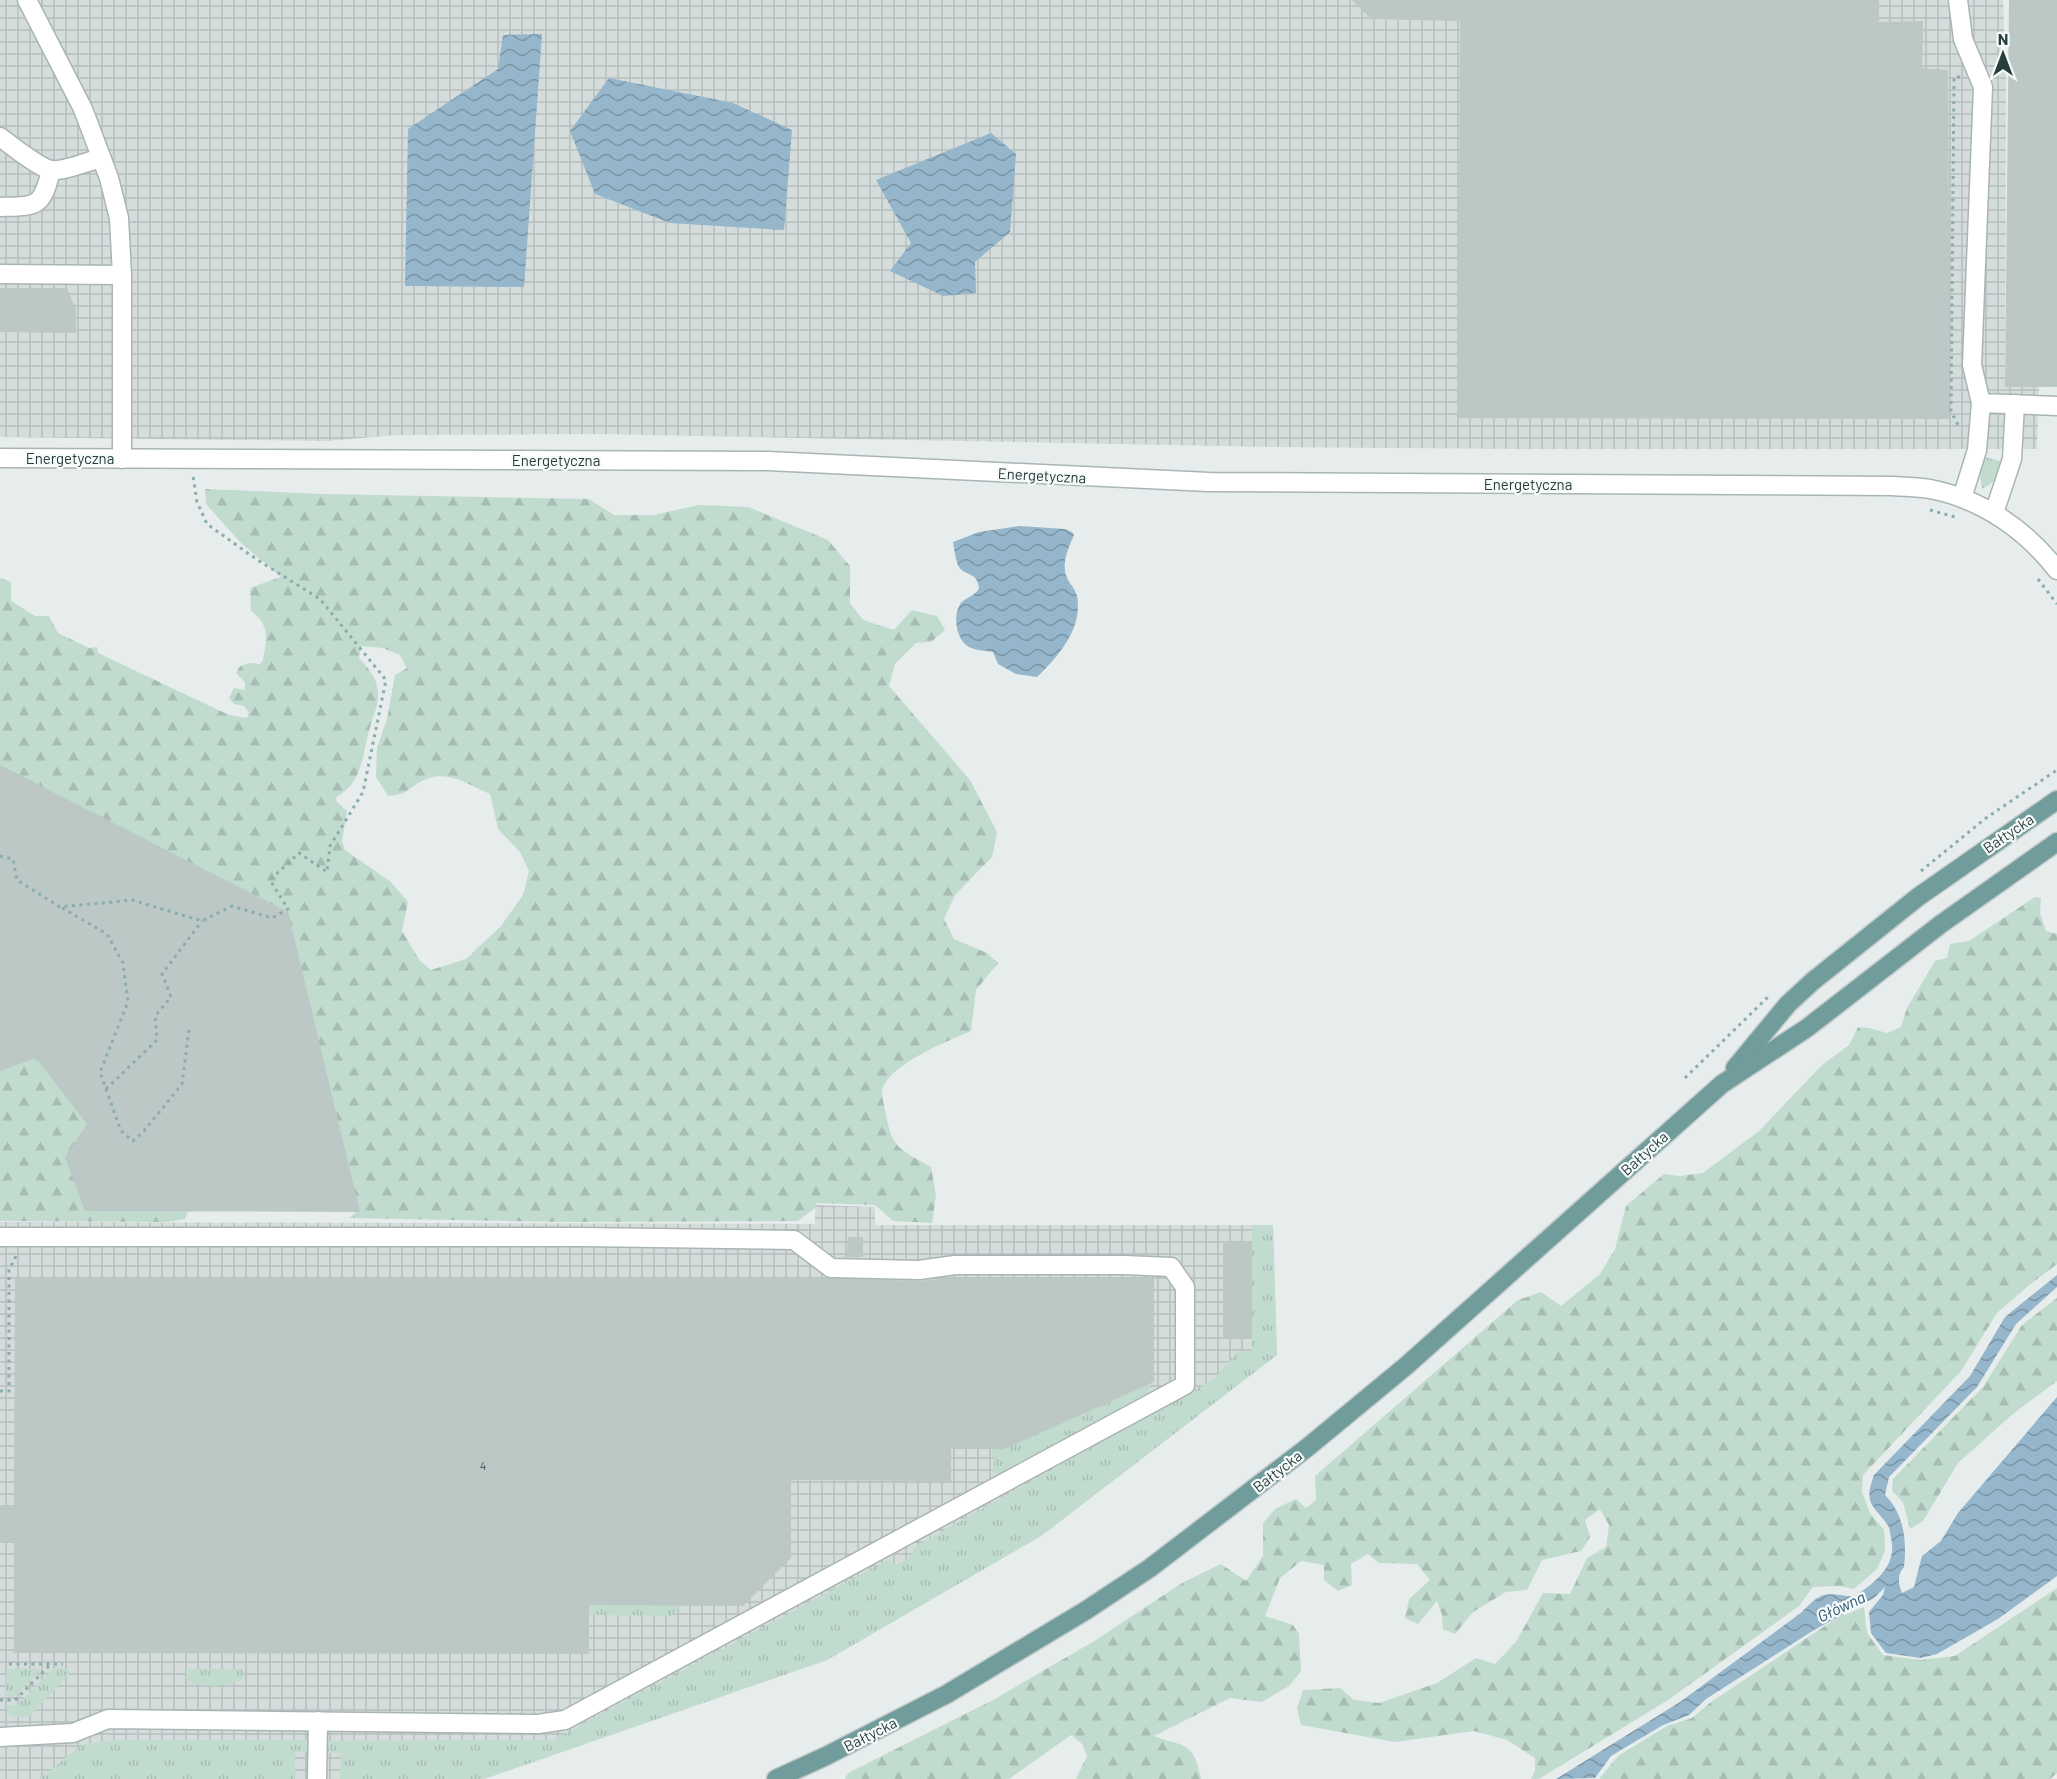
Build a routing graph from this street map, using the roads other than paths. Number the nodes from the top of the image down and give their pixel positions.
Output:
1 (27, 0) edge
2 (1958, 0) edge
3 (0, 137) edge
4 (101, 158) junction
5 (51, 170) junction
6 (0, 207) edge
7 (0, 274) edge
8 (122, 275) junction
9 (1981, 403) junction
10 (2015, 404) junction
11 (2057, 406) edge
12 (0, 458) edge
13 (122, 459) junction
14 (1962, 498) junction
15 (1994, 513) junction
16 (2057, 570) edge
17 (2057, 800) edge
18 (2057, 842) edge
19 (1722, 1084) junction
20 (0, 1237) edge
21 (318, 1721) junction
22 (0, 1737) edge
23 (317, 1779) edge
24 (776, 1779) edge

1 - 4 street
2 - 9 street
3 - 5 street
4 - 5 street
4 - 8 street
5 - 6 street
7 - 8 street
8 - 13 street
9 - 10 street
9 - 14 street
10 - 11 street
10 - 15 street
12 - 13 street, Energetyczna
13 - 14 street, Energetyczna
14 - 15 street, Energetyczna
15 - 16 street, Energetyczna
17 - 19 main road, Bałtycka
18 - 19 main road, Bałtycka
19 - 24 main road, Bałtycka
20 - 21 street
21 - 22 street
21 - 23 street

